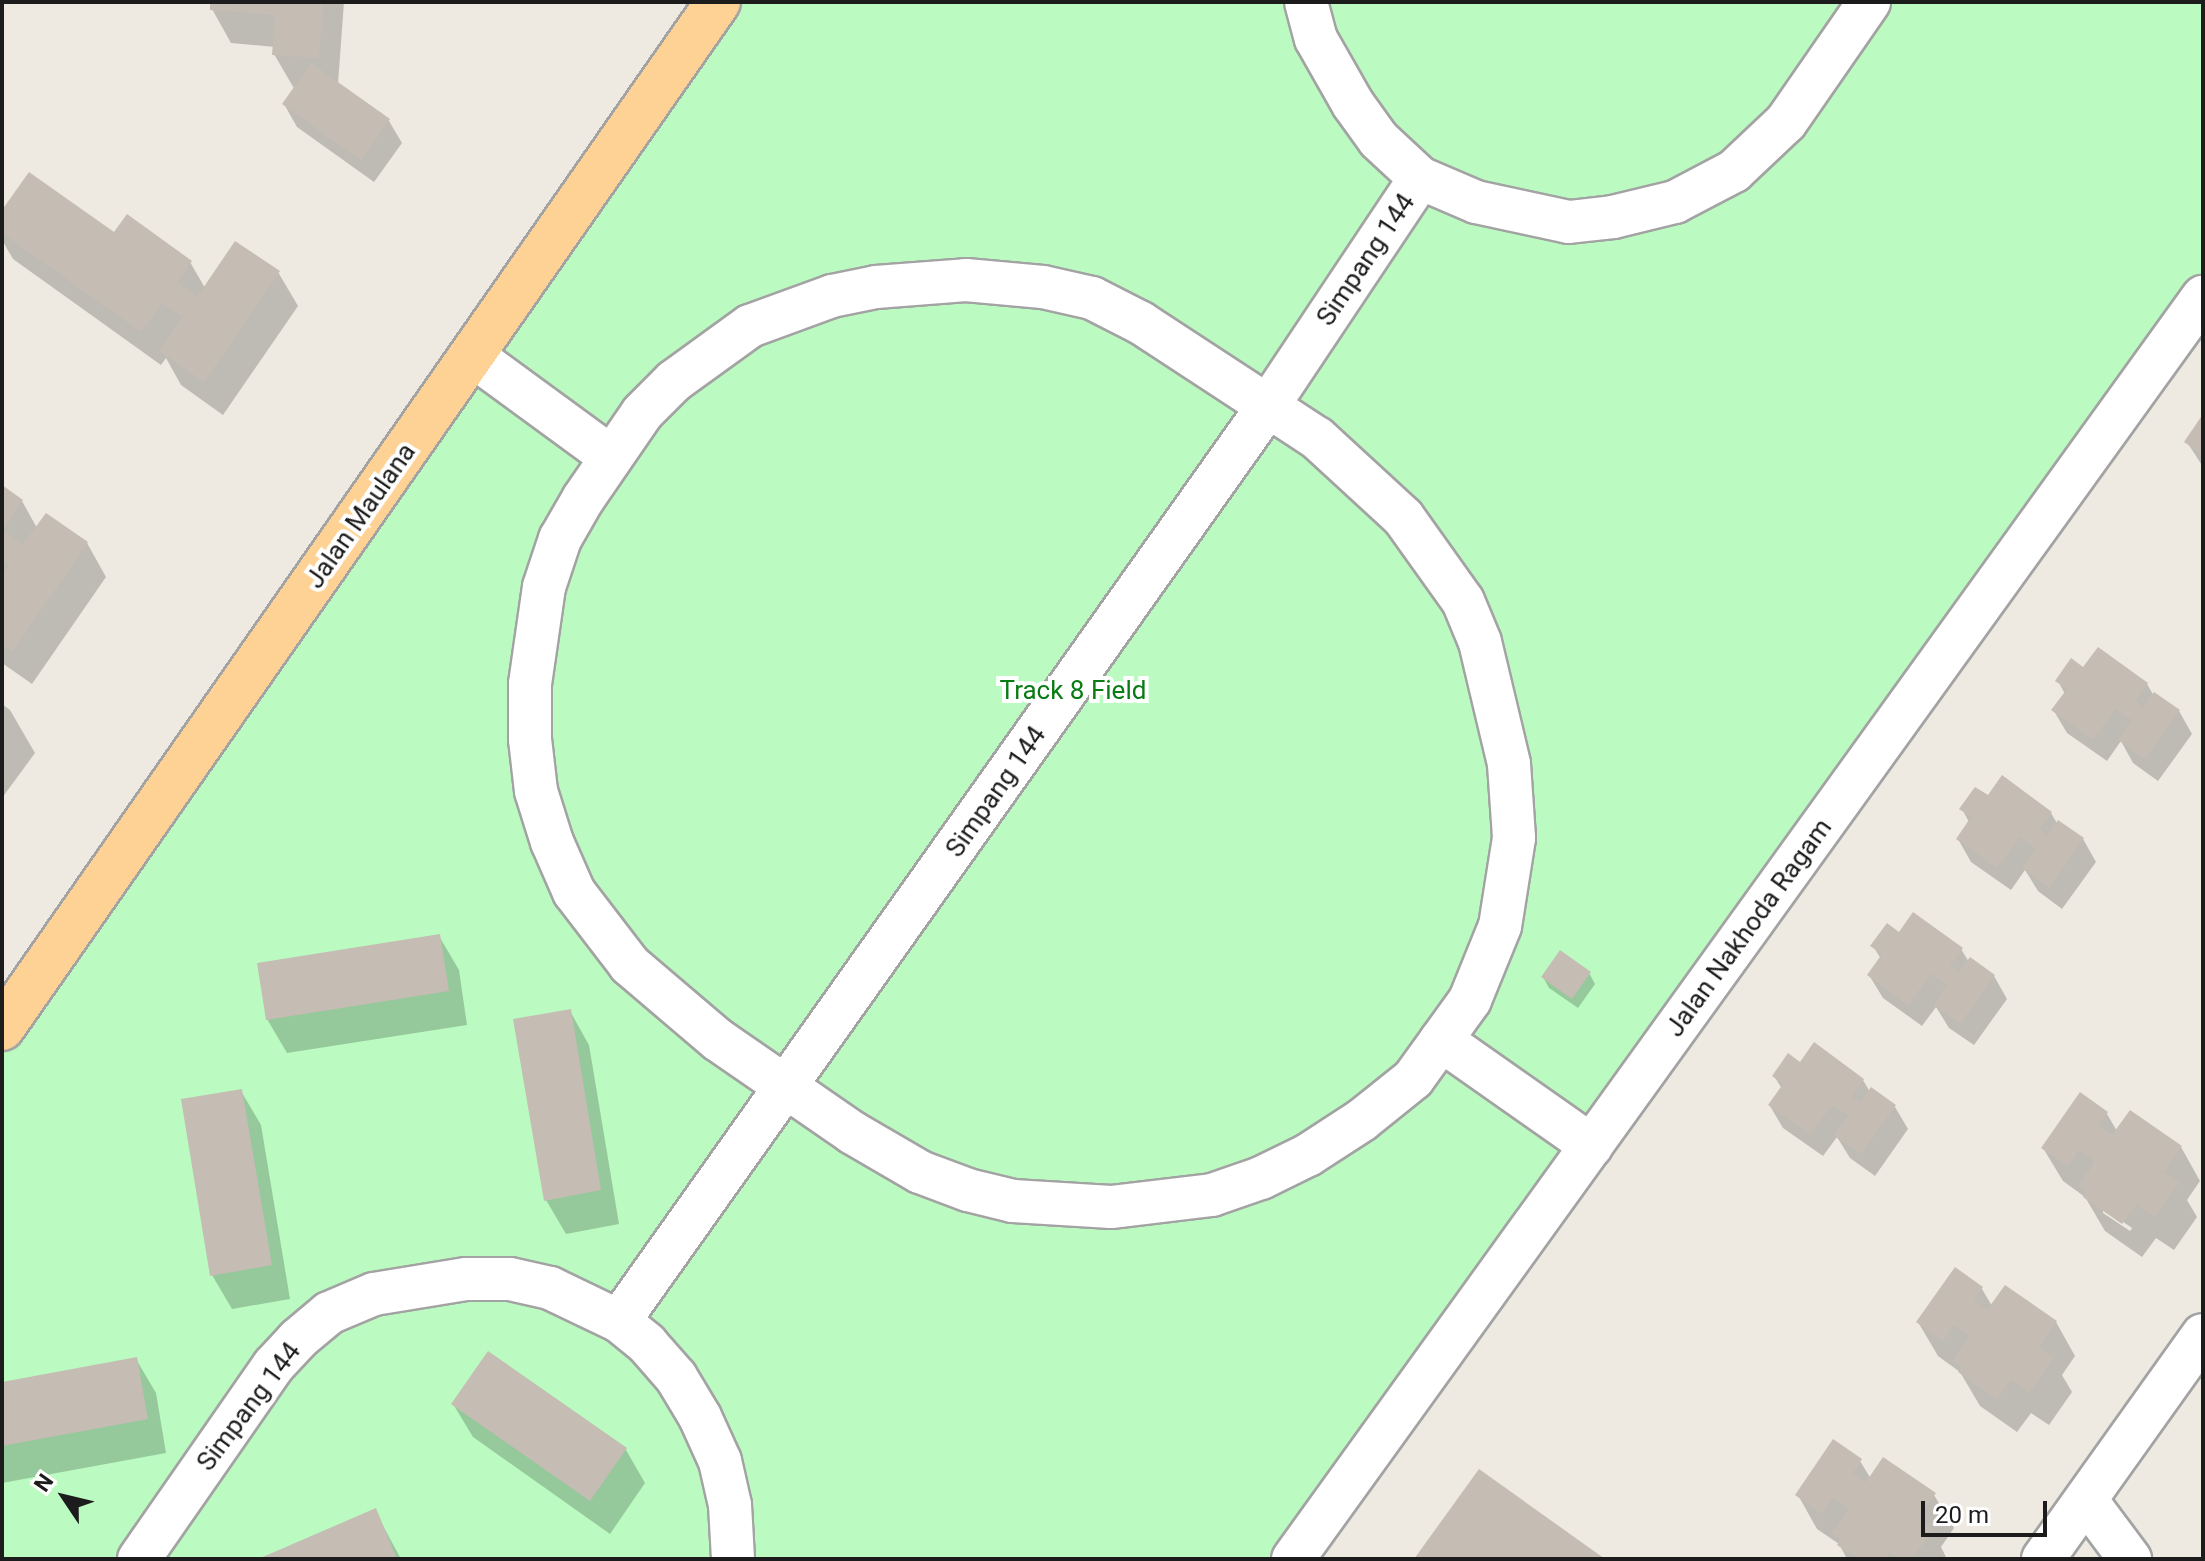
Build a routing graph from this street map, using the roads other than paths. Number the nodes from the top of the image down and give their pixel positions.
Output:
1 (718, 2) edge
2 (1306, 2) edge
3 (1869, 2) edge
4 (1420, 178) junction
5 (2203, 297) edge
6 (473, 356) junction
7 (1268, 406) junction
8 (611, 457) junction
9 (2, 1028) edge
10 (1441, 1040) junction
11 (787, 1088) junction
12 (1592, 1146) junction
13 (619, 1321) junction
14 (2203, 1335) edge
15 (2086, 1500) junction
16 (139, 1559) edge
17 (733, 1559) edge
18 (1293, 1559) edge
19 (2043, 1559) edge
20 (2130, 1559) edge

1 - 6 main road, Jalan Maulana
2 - 4 street
3 - 4 street
4 - 7 street, Simpang 144
5 - 12 street, Jalan Nakhoda Ragam
6 - 8 street
6 - 9 main road, Jalan Maulana
7 - 8 street
7 - 10 street
7 - 11 street, Simpang 144
8 - 11 street
10 - 11 street
10 - 12 street
11 - 13 street, Simpang 144
12 - 18 street, Jalan Nakhoda Ragam
13 - 16 street, Simpang 144
13 - 17 street, Simpang 144
14 - 15 street
15 - 19 street
15 - 20 street

